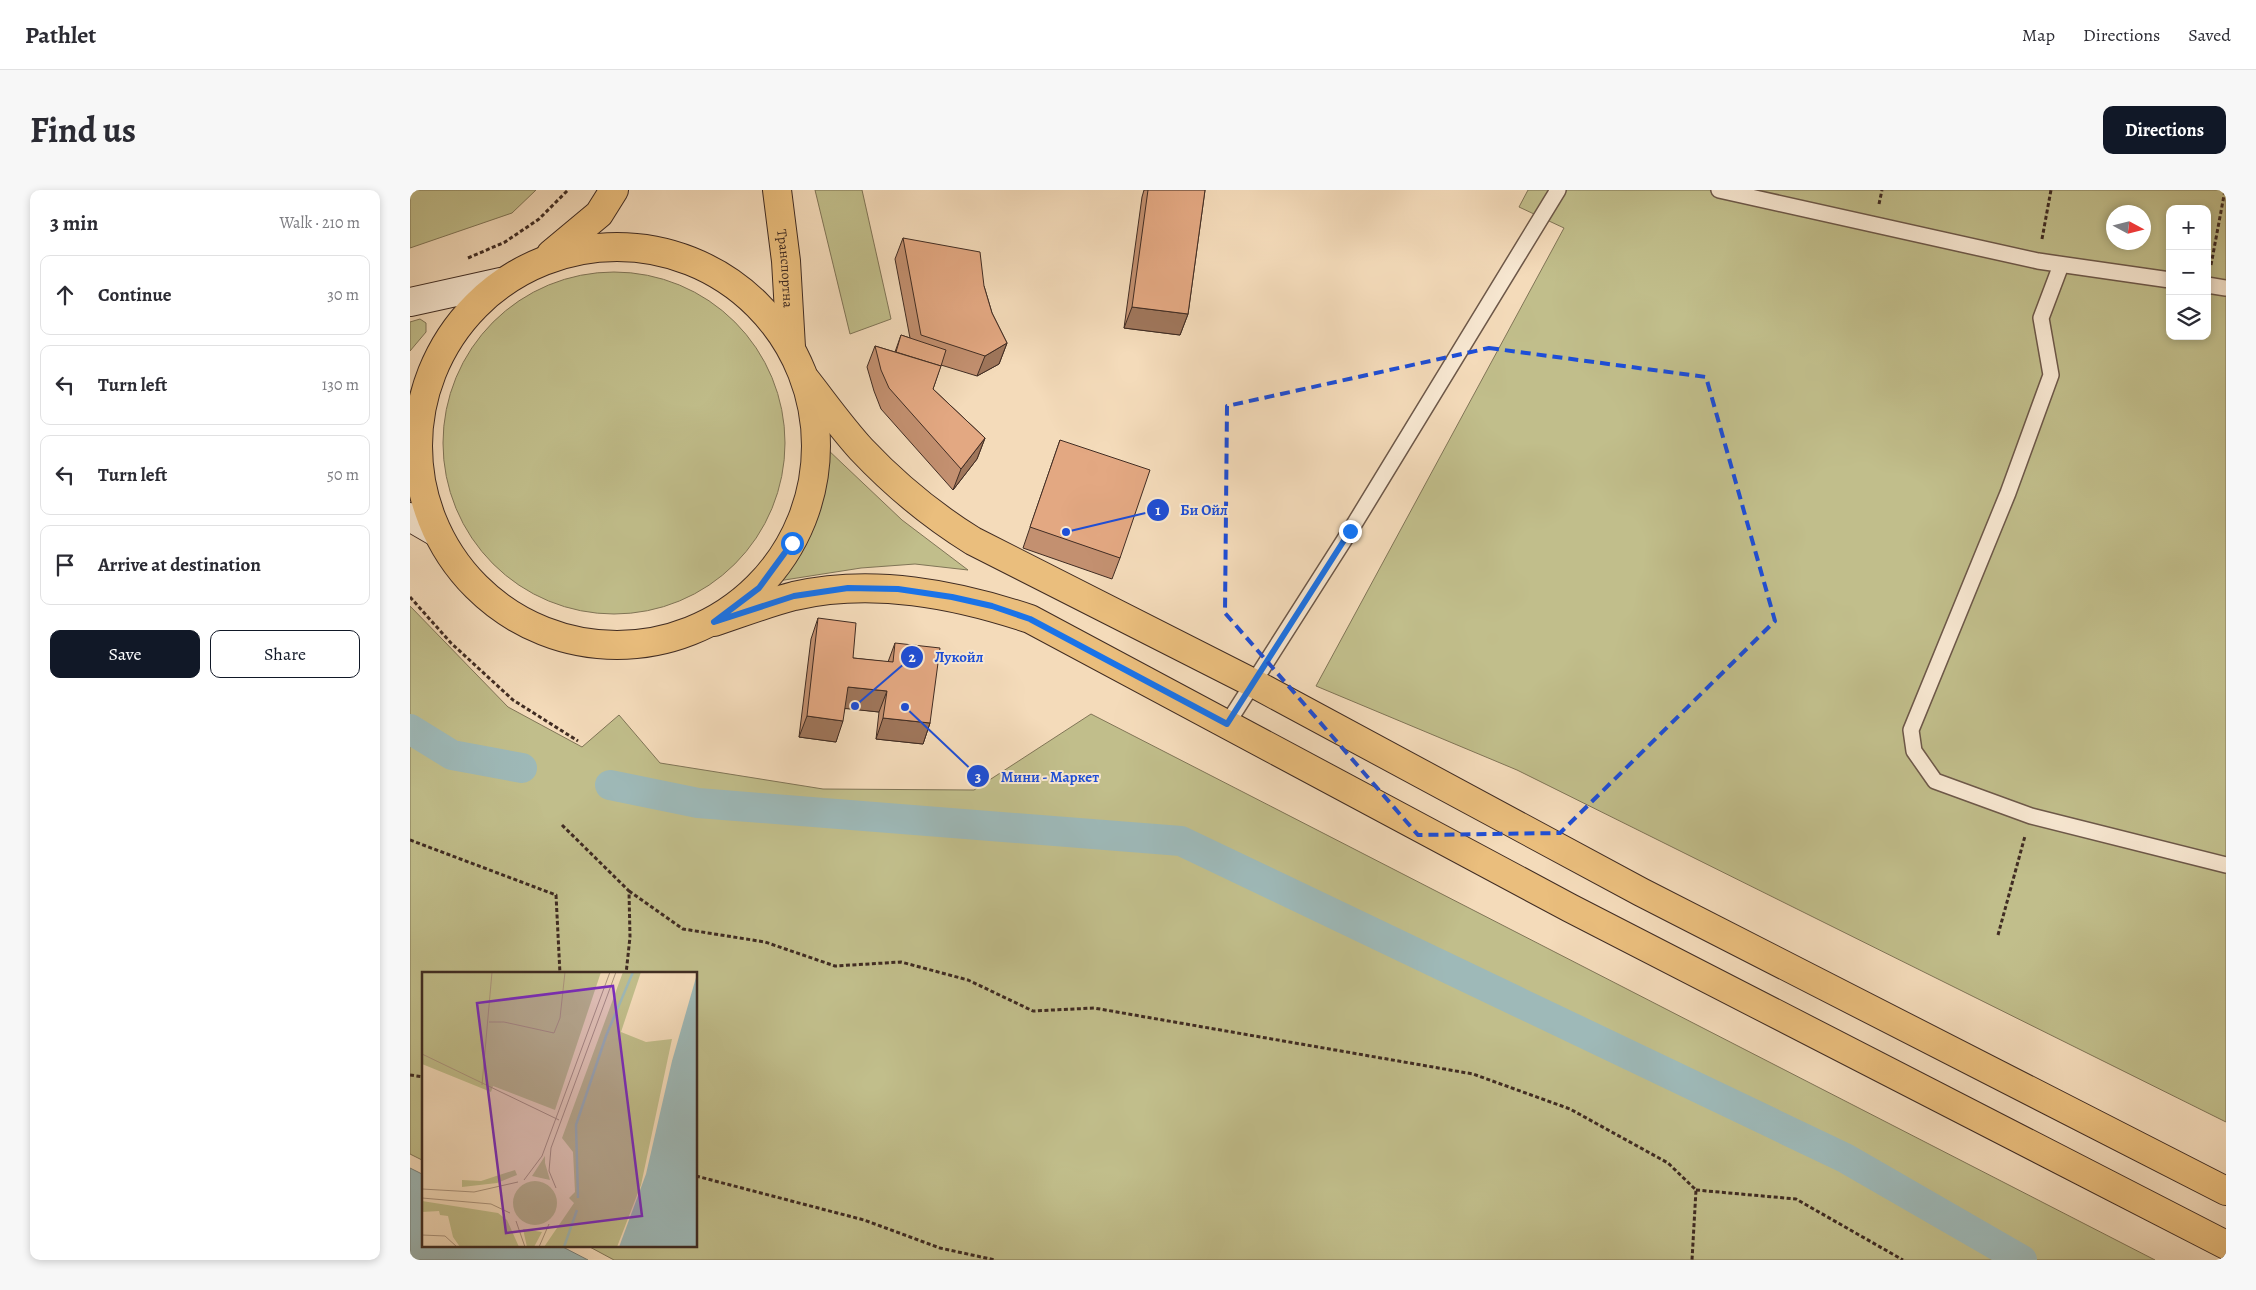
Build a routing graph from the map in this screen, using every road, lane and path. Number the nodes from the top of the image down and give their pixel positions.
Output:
1 (568, 190) edge
2 (614, 190) edge
3 (777, 190) edge
4 (1558, 190) edge
5 (1719, 190) edge
6 (2051, 190) edge
7 (2225, 190) edge
8 (547, 258) junction
9 (465, 260) dead end
10 (2038, 261) junction
11 (2211, 264) edge
12 (2061, 265) junction
13 (2166, 279) edge
14 (501, 282) junction
15 (2211, 286) edge
16 (2226, 288) edge
17 (410, 302) edge
18 (791, 347) junction
19 (806, 380) junction
20 (410, 518) edge
21 (436, 532) junction
22 (410, 597) edge
23 (714, 622) junction
24 (1253, 683) junction
25 (1227, 724) junction
26 (578, 740) dead end
27 (2031, 816) junction
28 (562, 825) dead end
29 (410, 840) edge
30 (2226, 864) edge
31 (629, 891) junction
32 (1998, 935) dead end
33 (560, 972) edge
34 (626, 972) edge
35 (698, 1177) edge
36 (1696, 1190) junction
37 (2226, 1191) edge
38 (2226, 1245) edge
39 (995, 1260) edge
40 (1692, 1260) edge
41 (1903, 1260) edge

1 - 9 path
2 - 8 main road
3 - 18 main road, Транспортна
4 - 24 lane
5 - 10 lane
6 - 10 path
7 - 11 path
8 - 14 main road
8 - 18 main road
10 - 12 lane
12 - 13 lane
12 - 27 lane
14 - 17 main road
14 - 21 main road
15 - 16 lane
18 - 19 main road
19 - 23 main road
19 - 24 main road
20 - 21 main road
21 - 23 main road
22 - 26 path
23 - 25 main road
24 - 25 lane
24 - 37 main road
25 - 38 main road
27 - 30 lane
27 - 32 path
28 - 31 path
29 - 33 path
31 - 34 path
31 - 36 path
35 - 39 path
36 - 40 path
36 - 41 path

